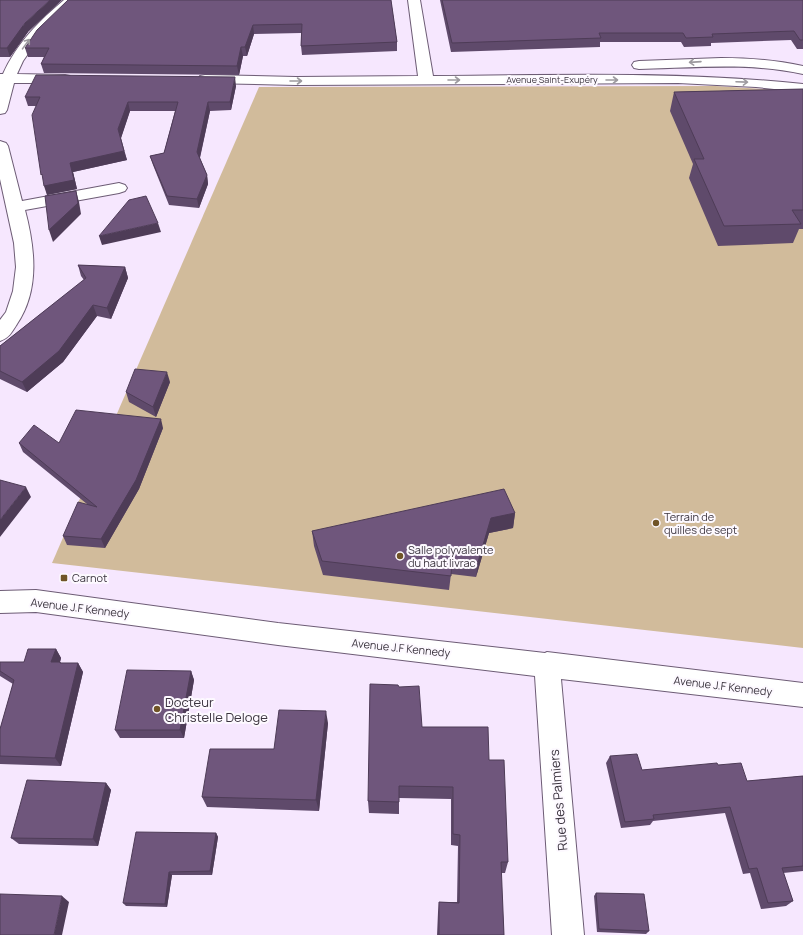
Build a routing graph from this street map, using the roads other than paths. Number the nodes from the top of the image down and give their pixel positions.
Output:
1 (72, 0) edge
2 (414, 0) edge
3 (671, 64) junction
4 (626, 65) dead end
5 (408, 66) dead end
6 (439, 66) dead end
7 (298, 68) dead end
8 (803, 70) edge
9 (425, 73) junction
10 (4, 78) edge
11 (78, 79) edge
12 (188, 79) edge
13 (678, 79) junction
14 (243, 80) junction
15 (803, 88) edge
16 (0, 110) edge
17 (0, 146) edge
18 (119, 188) dead end
19 (16, 207) junction
20 (0, 334) edge
21 (0, 602) edge
22 (547, 664) junction
23 (803, 695) edge
24 (568, 935) edge

10 -> 1 street
2 - 9 street
3 - 4 street
8 -> 3 street
3 - 13 street
5 - 9 street, Avenue Saint-Exupéry
6 - 9 street, Avenue Saint-Exupéry
7 - 14 street, Avenue Saint-Exupéry
9 -> 13 street, Avenue Saint-Exupéry
14 -> 9 street, Avenue Saint-Exupéry
10 - 11 street
10 - 16 street
12 - 14 street, Avenue Saint-Exupéry
13 -> 15 street, Avenue Saint-Exupéry
17 - 19 street
18 - 19 street
19 - 20 street
21 - 22 street, Avenue J.F Kennedy
22 - 23 street, Avenue J.F Kennedy
22 - 24 street, Rue des Palmiers

